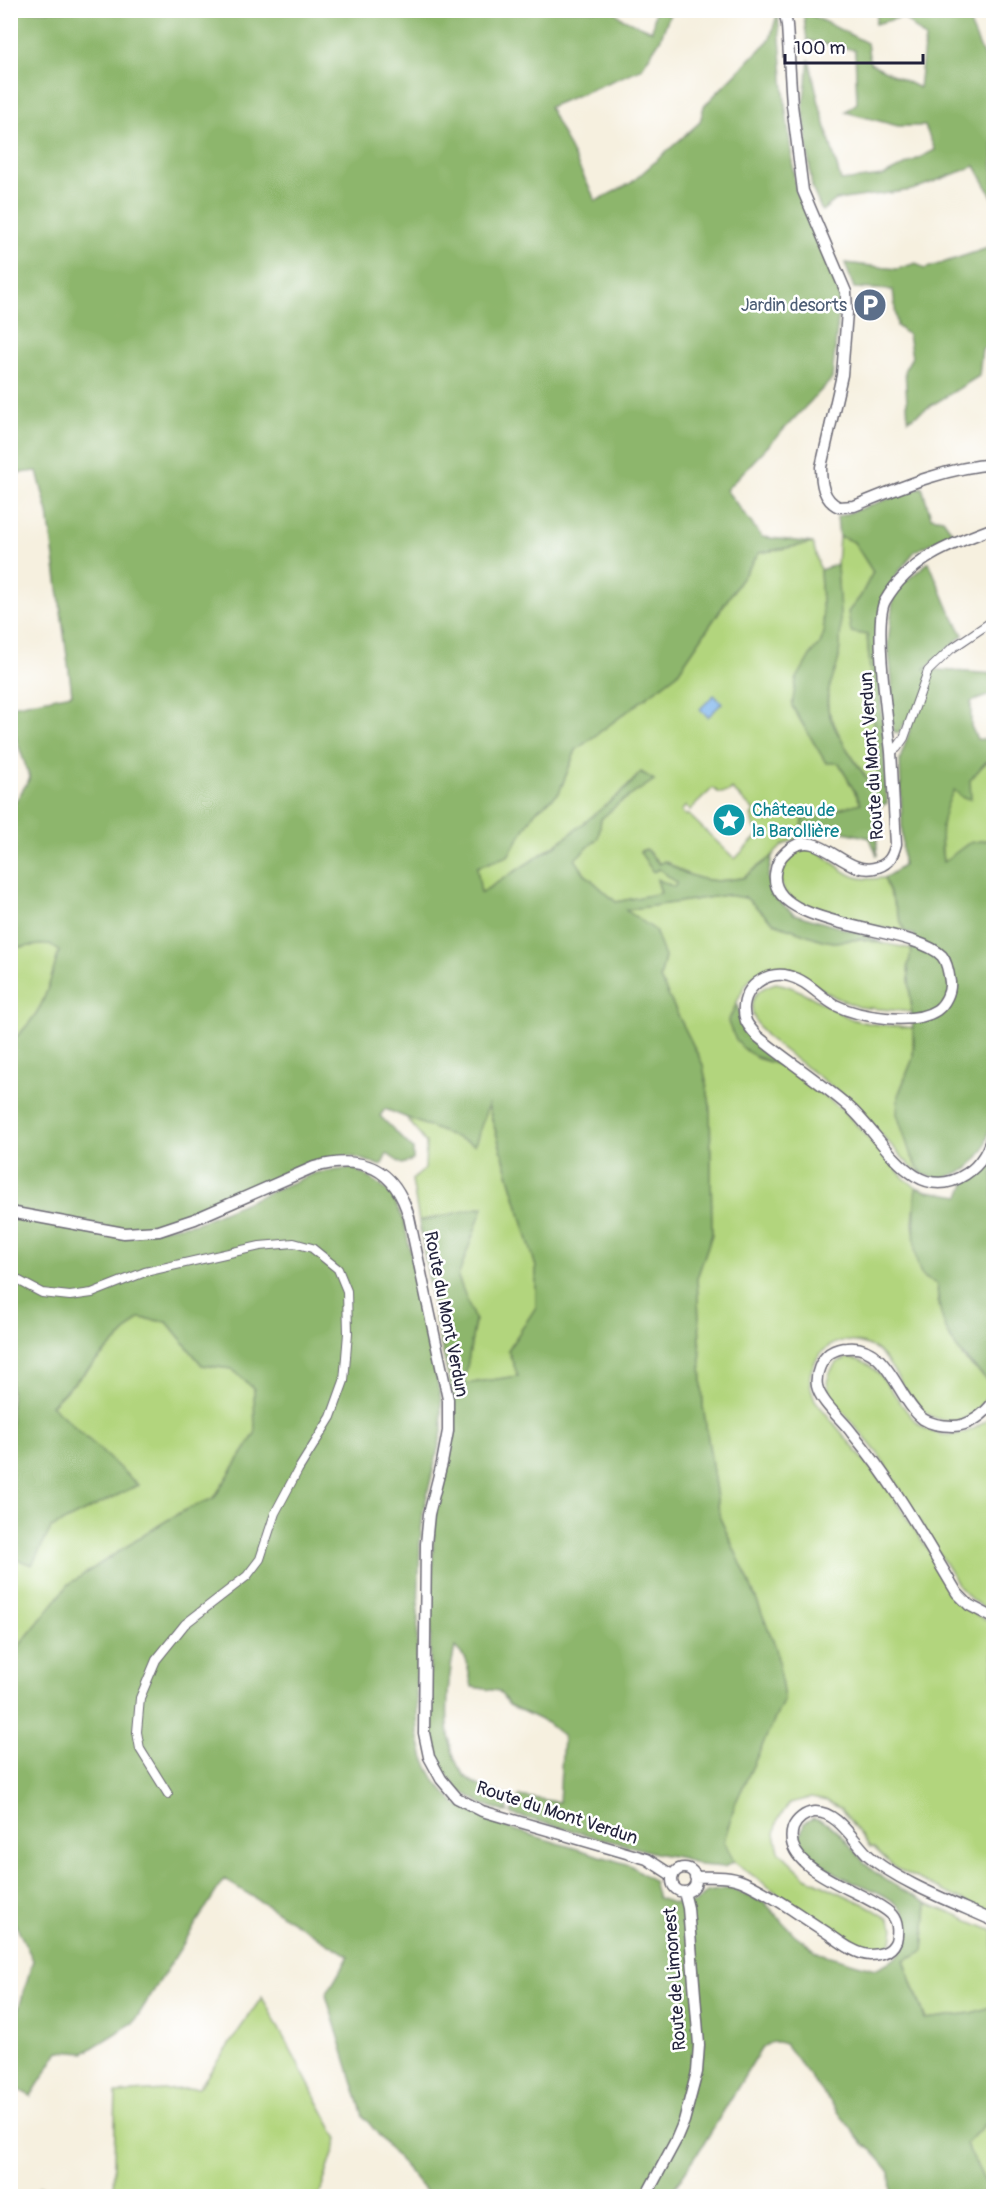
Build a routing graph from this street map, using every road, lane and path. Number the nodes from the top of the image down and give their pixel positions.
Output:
1 (784, 10) edge
2 (993, 465) edge
3 (993, 528) edge
4 (993, 620) edge
5 (891, 752) junction
6 (993, 1129) edge
7 (10, 1212) edge
8 (10, 1276) edge
9 (993, 1401) edge
10 (993, 1618) edge
11 (168, 1794) dead end
12 (673, 1876) junction
13 (695, 1877) junction
14 (684, 1892) junction
15 (993, 1921) edge
16 (646, 2196) edge

1 - 2 street
3 - 5 street, Route du Mont Verdun
4 - 5 street
5 - 6 street, Route du Mont Verdun
7 - 12 street, Route du Mont Verdun
8 - 11 street
9 - 10 street
12 - 13 street
12 - 14 street
13 - 14 street
13 - 15 street
14 - 16 street, Route de Limonest

